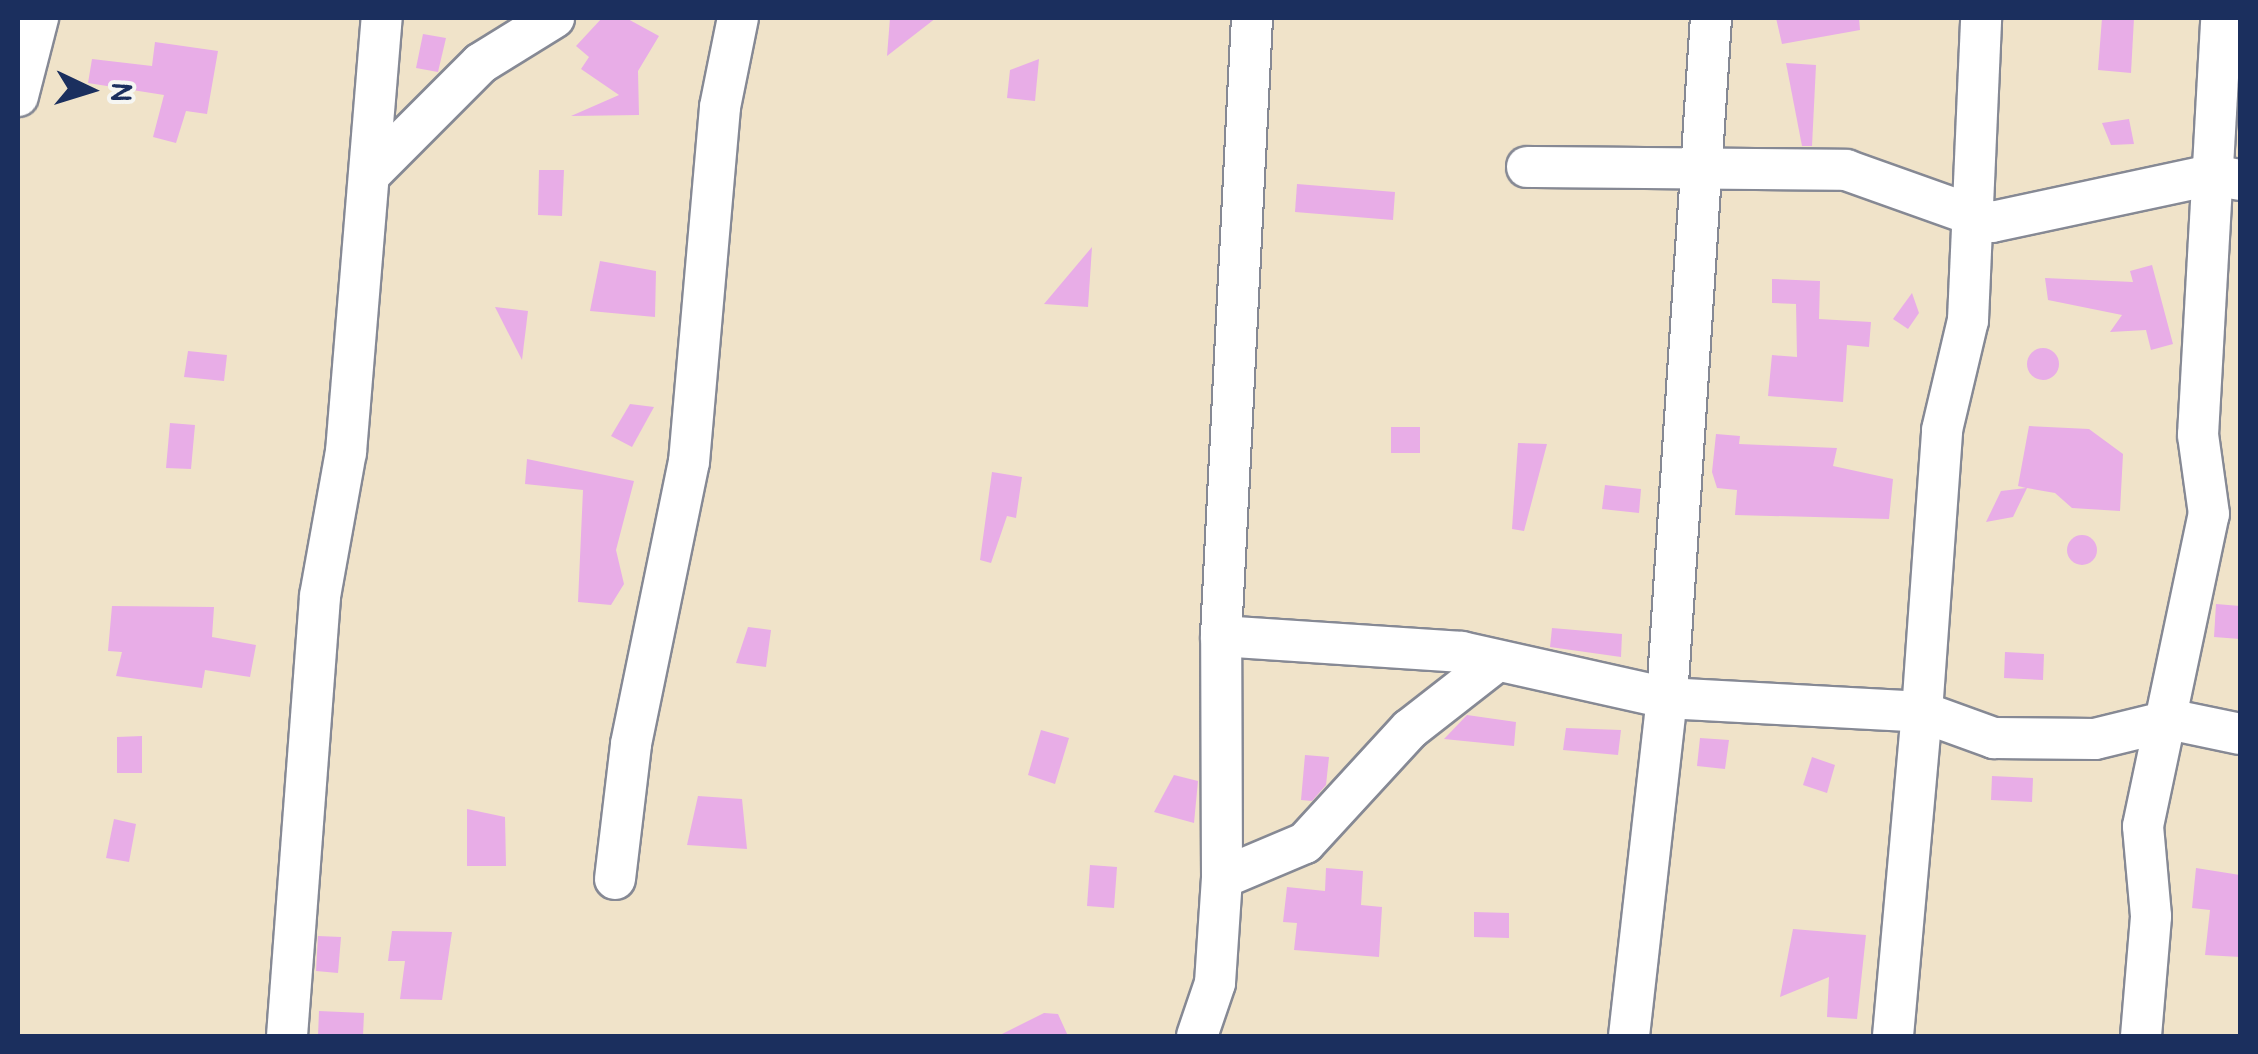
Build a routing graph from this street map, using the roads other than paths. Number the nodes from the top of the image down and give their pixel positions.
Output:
1 (38, 18) edge
2 (382, 18) edge
3 (554, 18) edge
4 (738, 18) edge
5 (1252, 18) edge
6 (1711, 18) edge
7 (1980, 18) edge
8 (2221, 18) edge
9 (18, 96) edge
10 (1527, 166) dead end
11 (374, 170) junction
12 (1698, 172) junction
13 (2226, 178) edge
14 (1968, 206) junction
15 (1221, 636) junction
16 (1497, 661) junction
17 (1667, 698) junction
18 (1922, 712) junction
19 (2172, 720) junction
20 (2240, 734) edge
21 (1222, 878) junction
22 (615, 879) dead end
23 (287, 1036) edge
24 (1197, 1036) edge
25 (1629, 1036) edge
26 (1893, 1036) edge
27 (2141, 1036) edge

1 - 9 street
2 - 11 street
3 - 11 street
4 - 22 street
5 - 15 street
6 - 12 street
7 - 14 street
8 - 13 street
10 - 12 street
11 - 23 street
12 - 14 street
12 - 17 street
13 - 14 street
13 - 19 street
14 - 18 street
15 - 16 street
15 - 21 street
16 - 17 street
16 - 21 street
17 - 18 street
17 - 25 street
18 - 19 street
18 - 26 street
19 - 20 street
19 - 27 street
21 - 24 street

